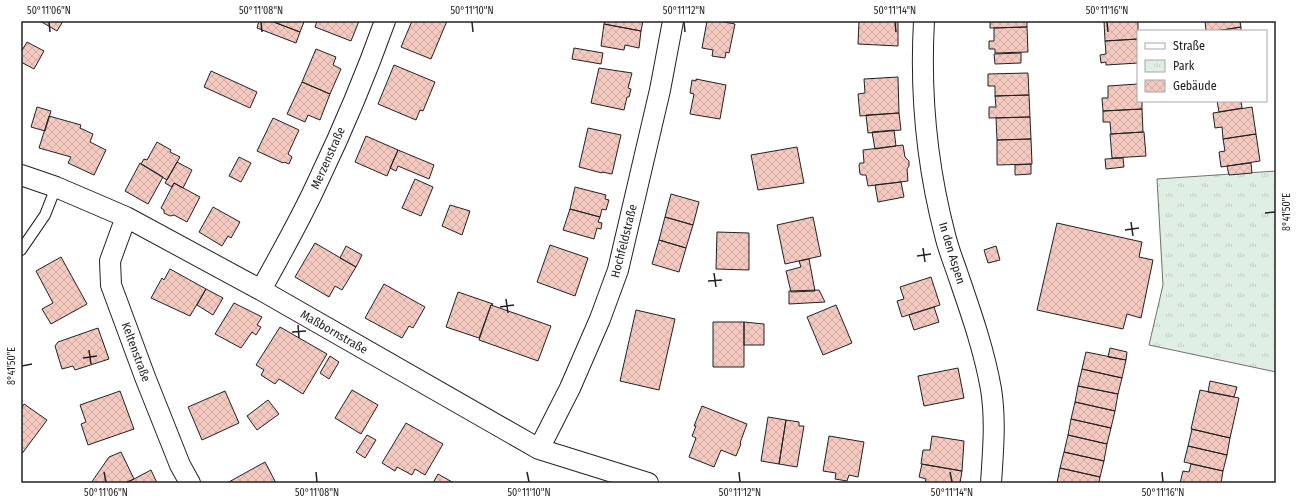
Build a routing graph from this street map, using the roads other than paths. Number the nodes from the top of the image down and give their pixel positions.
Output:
1 (385, 21) edge
2 (673, 21) edge
3 (924, 21) edge
4 (21, 175) edge
5 (56, 187) junction
6 (126, 217) junction
7 (21, 250) edge
8 (261, 290) junction
9 (539, 449) junction
10 (190, 483) edge
11 (648, 483) edge
12 (991, 483) edge

1 - 8 street, Merzenstraße
2 - 9 street, Hochfeldstraße
3 - 12 street, In den Aspen
4 - 5 street, Maßbornstraße
5 - 6 street, Maßbornstraße
5 - 7 lane
6 - 8 street, Maßbornstraße
6 - 10 street, Keltenstraße
8 - 9 street, Maßbornstraße
9 - 11 street, Maßbornstraße

